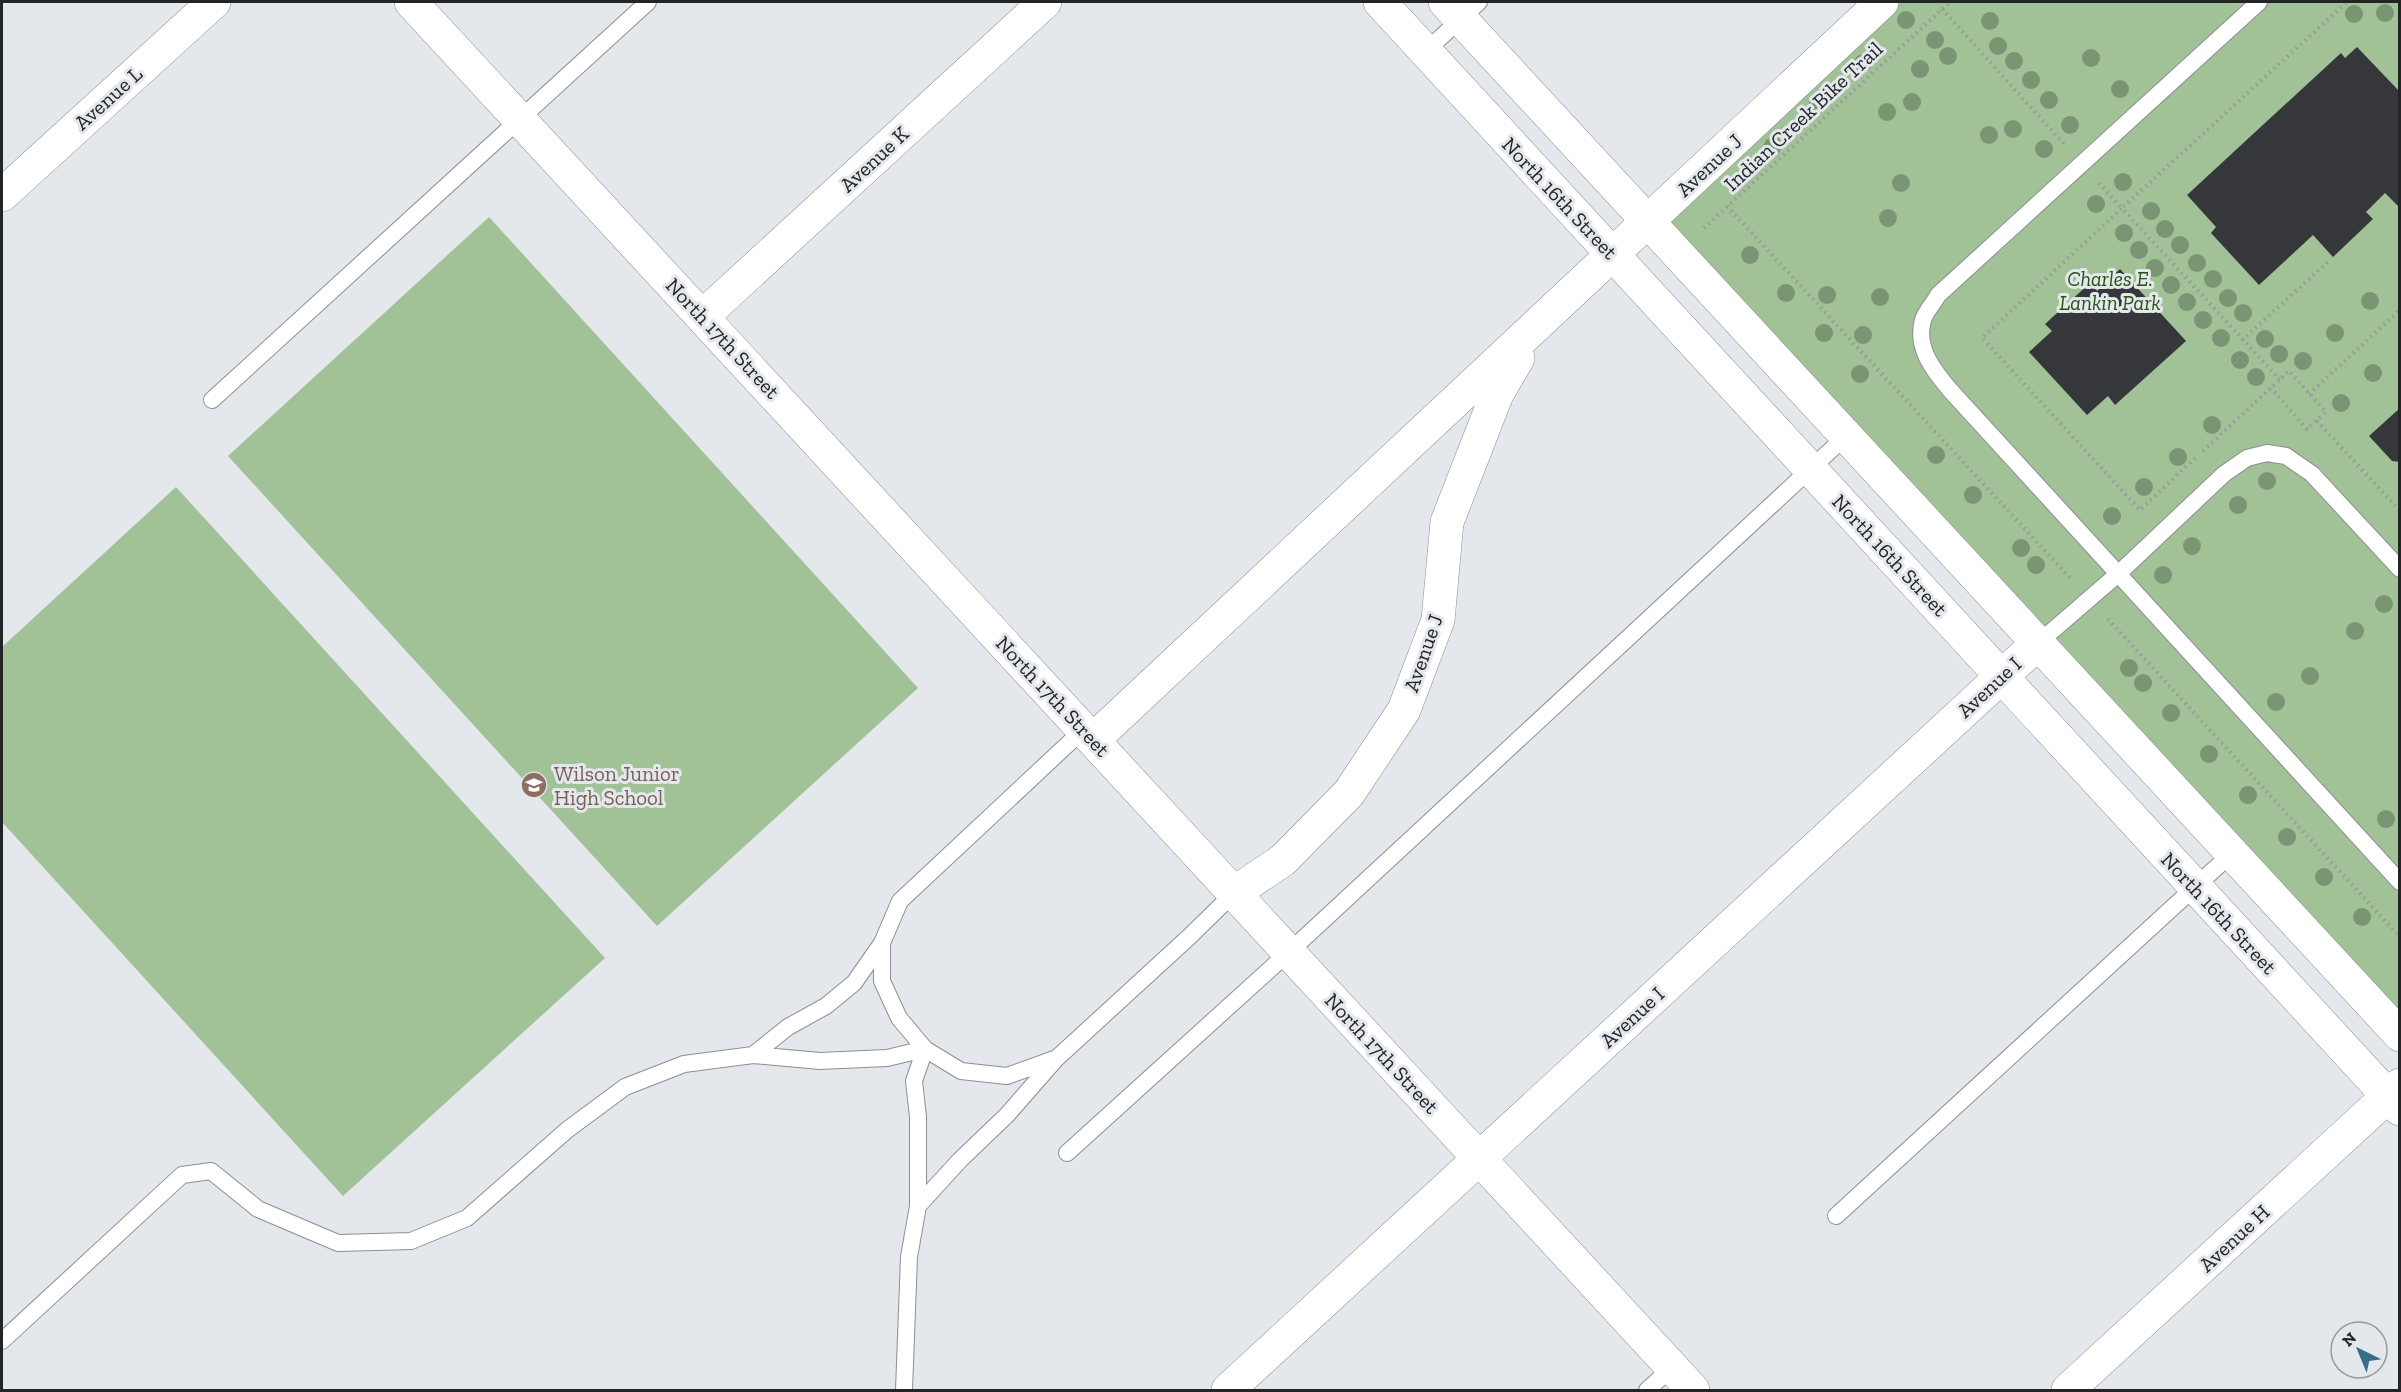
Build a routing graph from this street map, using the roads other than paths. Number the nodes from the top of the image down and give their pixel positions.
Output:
1 (214, 2) edge
2 (411, 2) edge
3 (648, 2) edge
4 (1045, 2) edge
5 (1380, 2) edge
6 (1882, 2) edge
7 (2259, 2) edge
8 (1462, 7) edge
9 (1426, 51) junction
10 (520, 118) junction
11 (2, 195) edge
12 (1649, 222) junction
13 (1613, 255) junction
14 (703, 316) junction
15 (1536, 328) junction
16 (212, 400) dead end
17 (1846, 436) junction
18 (1810, 469) junction
19 (2400, 568) edge
20 (2118, 573) junction
21 (2037, 644) junction
22 (2001, 676) junction
23 (1089, 735) junction
24 (2231, 854) junction
25 (2400, 882) edge
26 (2195, 887) junction
27 (1234, 892) junction
28 (882, 943) junction
29 (1289, 952) junction
30 (2400, 1035) edge
31 (925, 1048) junction
32 (753, 1055) junction
33 (1057, 1058) junction
34 (2396, 1097) edge
35 (1067, 1153) dead end
36 (1480, 1158) junction
37 (918, 1206) junction
38 (1836, 1216) dead end
39 (2, 1341) edge
40 (1683, 1379) edge
41 (904, 1390) edge
42 (1228, 1390) edge
43 (1647, 1390) edge
44 (2068, 1390) edge

1 - 11 street, Avenue L
2 - 10 street, North 17th Street
3 - 10 lane
4 - 14 street, Avenue K
5 - 9 street, North 16th Street
6 - 12 street, Avenue J
7 - 20 lane
8 - 9 lane
8 - 12 street
9 - 13 street, North 16th Street
10 - 14 street, North 17th Street
10 - 16 lane
12 - 13 street, Avenue J
12 - 17 street
13 - 15 street, Avenue J
13 - 18 street, North 16th Street
14 - 23 street, North 17th Street
15 - 23 street, Avenue J
15 - 27 street, Avenue J
17 - 18 lane
17 - 21 street
18 - 22 street, North 16th Street
18 - 29 lane
19 - 20 lane
20 - 21 lane
20 - 25 lane
21 - 22 street, Avenue I
21 - 24 street
22 - 26 street, North 16th Street
22 - 36 street, Avenue I
23 - 27 street, North 17th Street
23 - 28 lane
24 - 26 lane
24 - 30 street
26 - 34 street, North 16th Street
26 - 38 lane
27 - 29 street, North 17th Street
27 - 33 lane
28 - 31 lane
28 - 32 lane
29 - 35 lane
29 - 36 street, North 17th Street
31 - 32 lane
31 - 33 lane
31 - 37 lane
32 - 39 lane
33 - 37 lane
34 - 44 street, Avenue H
36 - 40 street, North 17th Street
36 - 42 street, Avenue I
37 - 41 lane
40 - 43 lane

